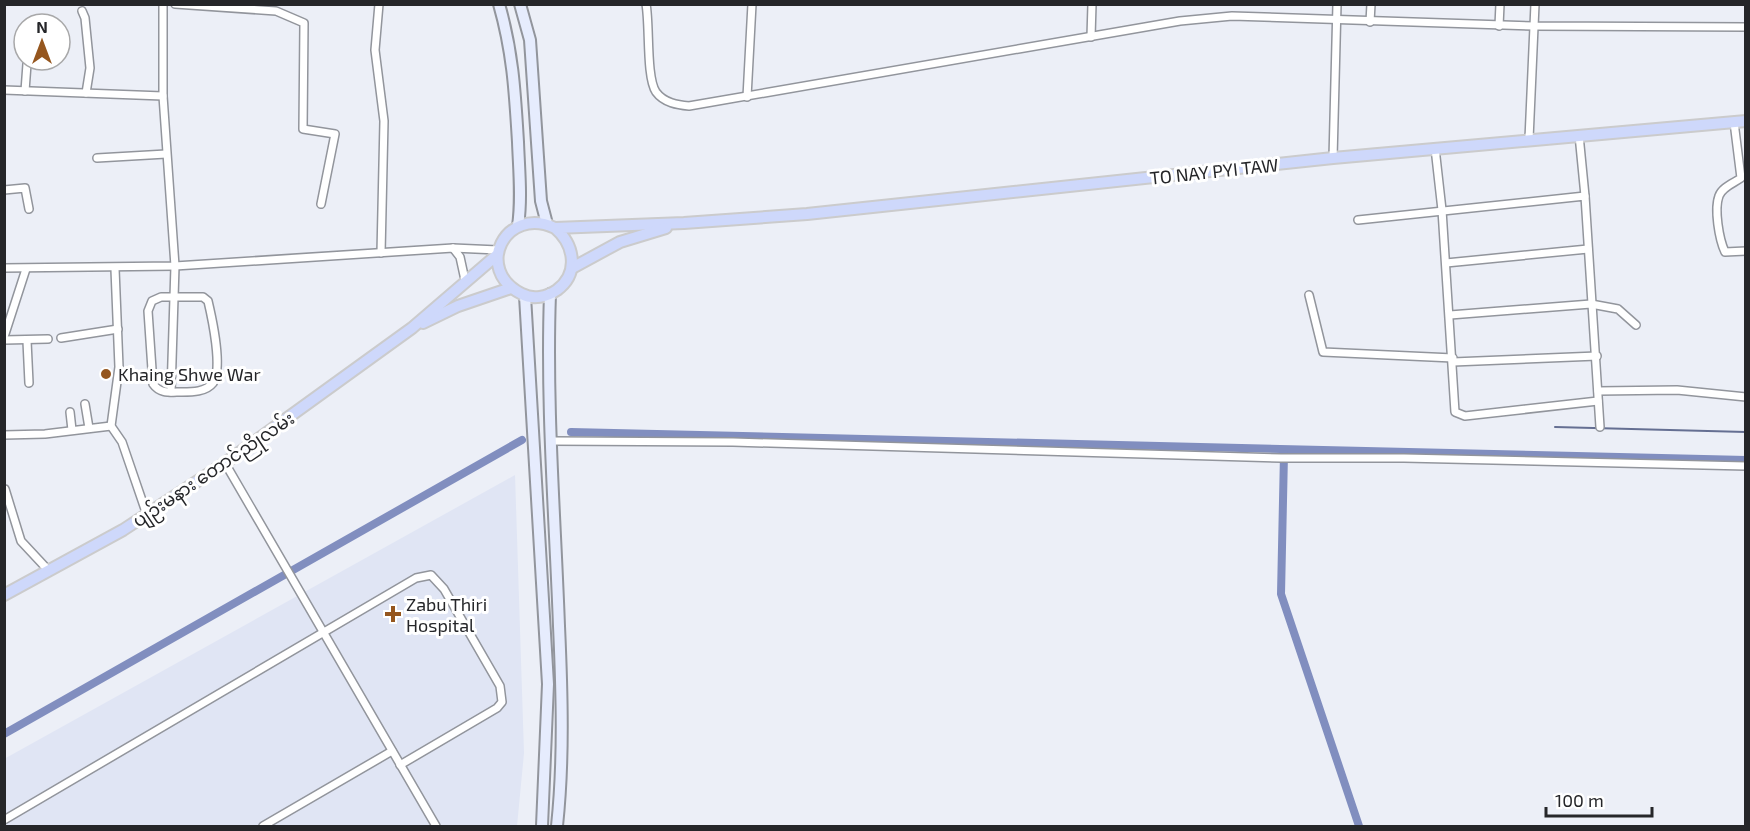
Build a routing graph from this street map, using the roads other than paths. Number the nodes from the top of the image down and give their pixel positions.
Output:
1 (163, 4) edge
2 (175, 4) edge
3 (379, 4) edge
4 (499, 4) edge
5 (520, 4) edge
6 (646, 4) edge
7 (752, 4) edge
8 (1092, 4) edge
9 (1337, 4) edge
10 (1371, 4) edge
11 (1500, 4) edge
12 (1535, 4) edge
13 (82, 12) dead end
14 (1337, 22) junction
15 (1370, 22) junction
16 (1499, 26) junction
17 (1534, 26) junction
18 (1746, 27) edge
19 (1091, 37) junction
20 (26, 72) edge
21 (4, 90) edge
22 (25, 91) junction
23 (86, 93) junction
24 (163, 96) junction
25 (747, 97) junction
26 (1740, 122) edge
27 (1579, 135) junction
28 (1529, 139) junction
29 (1434, 148) junction
30 (166, 154) junction
31 (97, 158) dead end
32 (1333, 158) junction
33 (4, 190) edge
34 (1585, 196) junction
35 (321, 204) dead end
36 (29, 209) dead end
37 (1442, 210) junction
38 (1358, 220) dead end
39 (684, 223) junction
40 (518, 226) junction
41 (551, 226) junction
42 (453, 248) junction
43 (1587, 249) junction
44 (1746, 251) edge
45 (498, 252) junction
46 (381, 253) junction
47 (1446, 263) junction
48 (175, 266) junction
49 (4, 268) edge
50 (572, 268) junction
51 (26, 269) junction
52 (115, 269) junction
53 (465, 280) junction
54 (511, 288) junction
55 (550, 294) junction
56 (1310, 295) dead end
57 (525, 296) junction
58 (175, 298) junction
59 (1592, 304) junction
60 (1450, 315) junction
61 (1636, 325) dead end
62 (412, 328) junction
63 (118, 329) junction
64 (61, 338) dead end
65 (4, 339) edge
66 (48, 339) dead end
67 (27, 341) junction
68 (1597, 356) junction
69 (1453, 360) junction
70 (28, 383) dead end
71 (1598, 391) junction
72 (171, 392) junction
73 (1746, 397) edge
74 (1598, 401) junction
75 (85, 404) dead end
76 (70, 412) dead end
77 (111, 426) junction
78 (1600, 427) dead end
79 (89, 428) junction
80 (72, 430) junction
81 (4, 435) edge
82 (552, 441) junction
83 (225, 463) junction
84 (1746, 466) edge
85 (5, 489) edge
86 (7, 504) edge
87 (147, 515) junction
88 (49, 571) junction
89 (4, 595) edge
90 (323, 634) junction
91 (392, 751) junction
92 (400, 765) junction
93 (4, 820) edge
94 (263, 826) edge
95 (436, 826) edge
96 (542, 826) edge
97 (557, 826) edge

1 - 24 street
2 - 35 street
3 - 46 street
4 - 40 main road
5 - 41 main road
6 - 25 street
7 - 25 street
8 - 19 street
9 - 14 street
10 - 15 street
11 - 16 street
12 - 17 street
13 - 23 street
14 - 15 street
14 - 19 street
14 - 32 street
15 - 16 street
16 - 17 street
17 - 18 street
17 - 28 street
19 - 25 street
20 - 22 street
21 - 22 street
22 - 23 street
23 - 24 street
24 - 30 street
26 - 27 main road, TO NAY PYI TAW
26 - 44 street
27 - 28 main road, TO NAY PYI TAW
27 - 34 street
28 - 29 main road, TO NAY PYI TAW
29 - 32 main road, TO NAY PYI TAW
29 - 37 street
30 - 31 street
30 - 48 street
32 - 39 main road, TO NAY PYI TAW
33 - 36 street
34 - 37 street
34 - 43 street
37 - 38 street
37 - 47 street
39 - 41 main road
39 - 50 main road
40 - 41 main road
40 - 45 main road
41 - 50 main road
42 - 45 street
42 - 46 street
42 - 53 street
43 - 47 street
43 - 59 street
45 - 53 main road
45 - 54 main road
46 - 48 street
47 - 60 street
48 - 52 street
48 - 58 street
49 - 51 street
50 - 55 main road
51 - 52 street
51 - 65 street
52 - 63 street
53 - 62 main road
54 - 57 main road
54 - 62 main road
55 - 57 main road
55 - 82 main road
56 - 69 street
57 - 96 main road
58 - 72 street
58 - 72 street
58 - 72 street
59 - 60 street
59 - 61 street
59 - 68 street
60 - 69 street
62 - 83 main road, ပျဉ်းမနား တောင်ညိုလမ်း
63 - 64 street
63 - 77 street
65 - 67 street
66 - 67 street
67 - 70 street
68 - 69 street
68 - 71 street
69 - 74 street
71 - 73 street
71 - 74 street
74 - 78 street
75 - 79 street
76 - 80 street
77 - 79 street
77 - 87 street
79 - 80 street
80 - 81 street
82 - 84 street
82 - 97 main road
83 - 87 main road, ပျဉ်းမနား တောင်ညိုလမ်း
83 - 90 street
85 - 86 street
86 - 88 street
87 - 88 main road, ပျဉ်းမနား တောင်ညိုလမ်း
88 - 89 main road, ပျဉ်းမနား တောင်ညိုလမ်း
90 - 91 street
90 - 92 street
90 - 93 street
91 - 92 street
91 - 94 street
92 - 95 street

